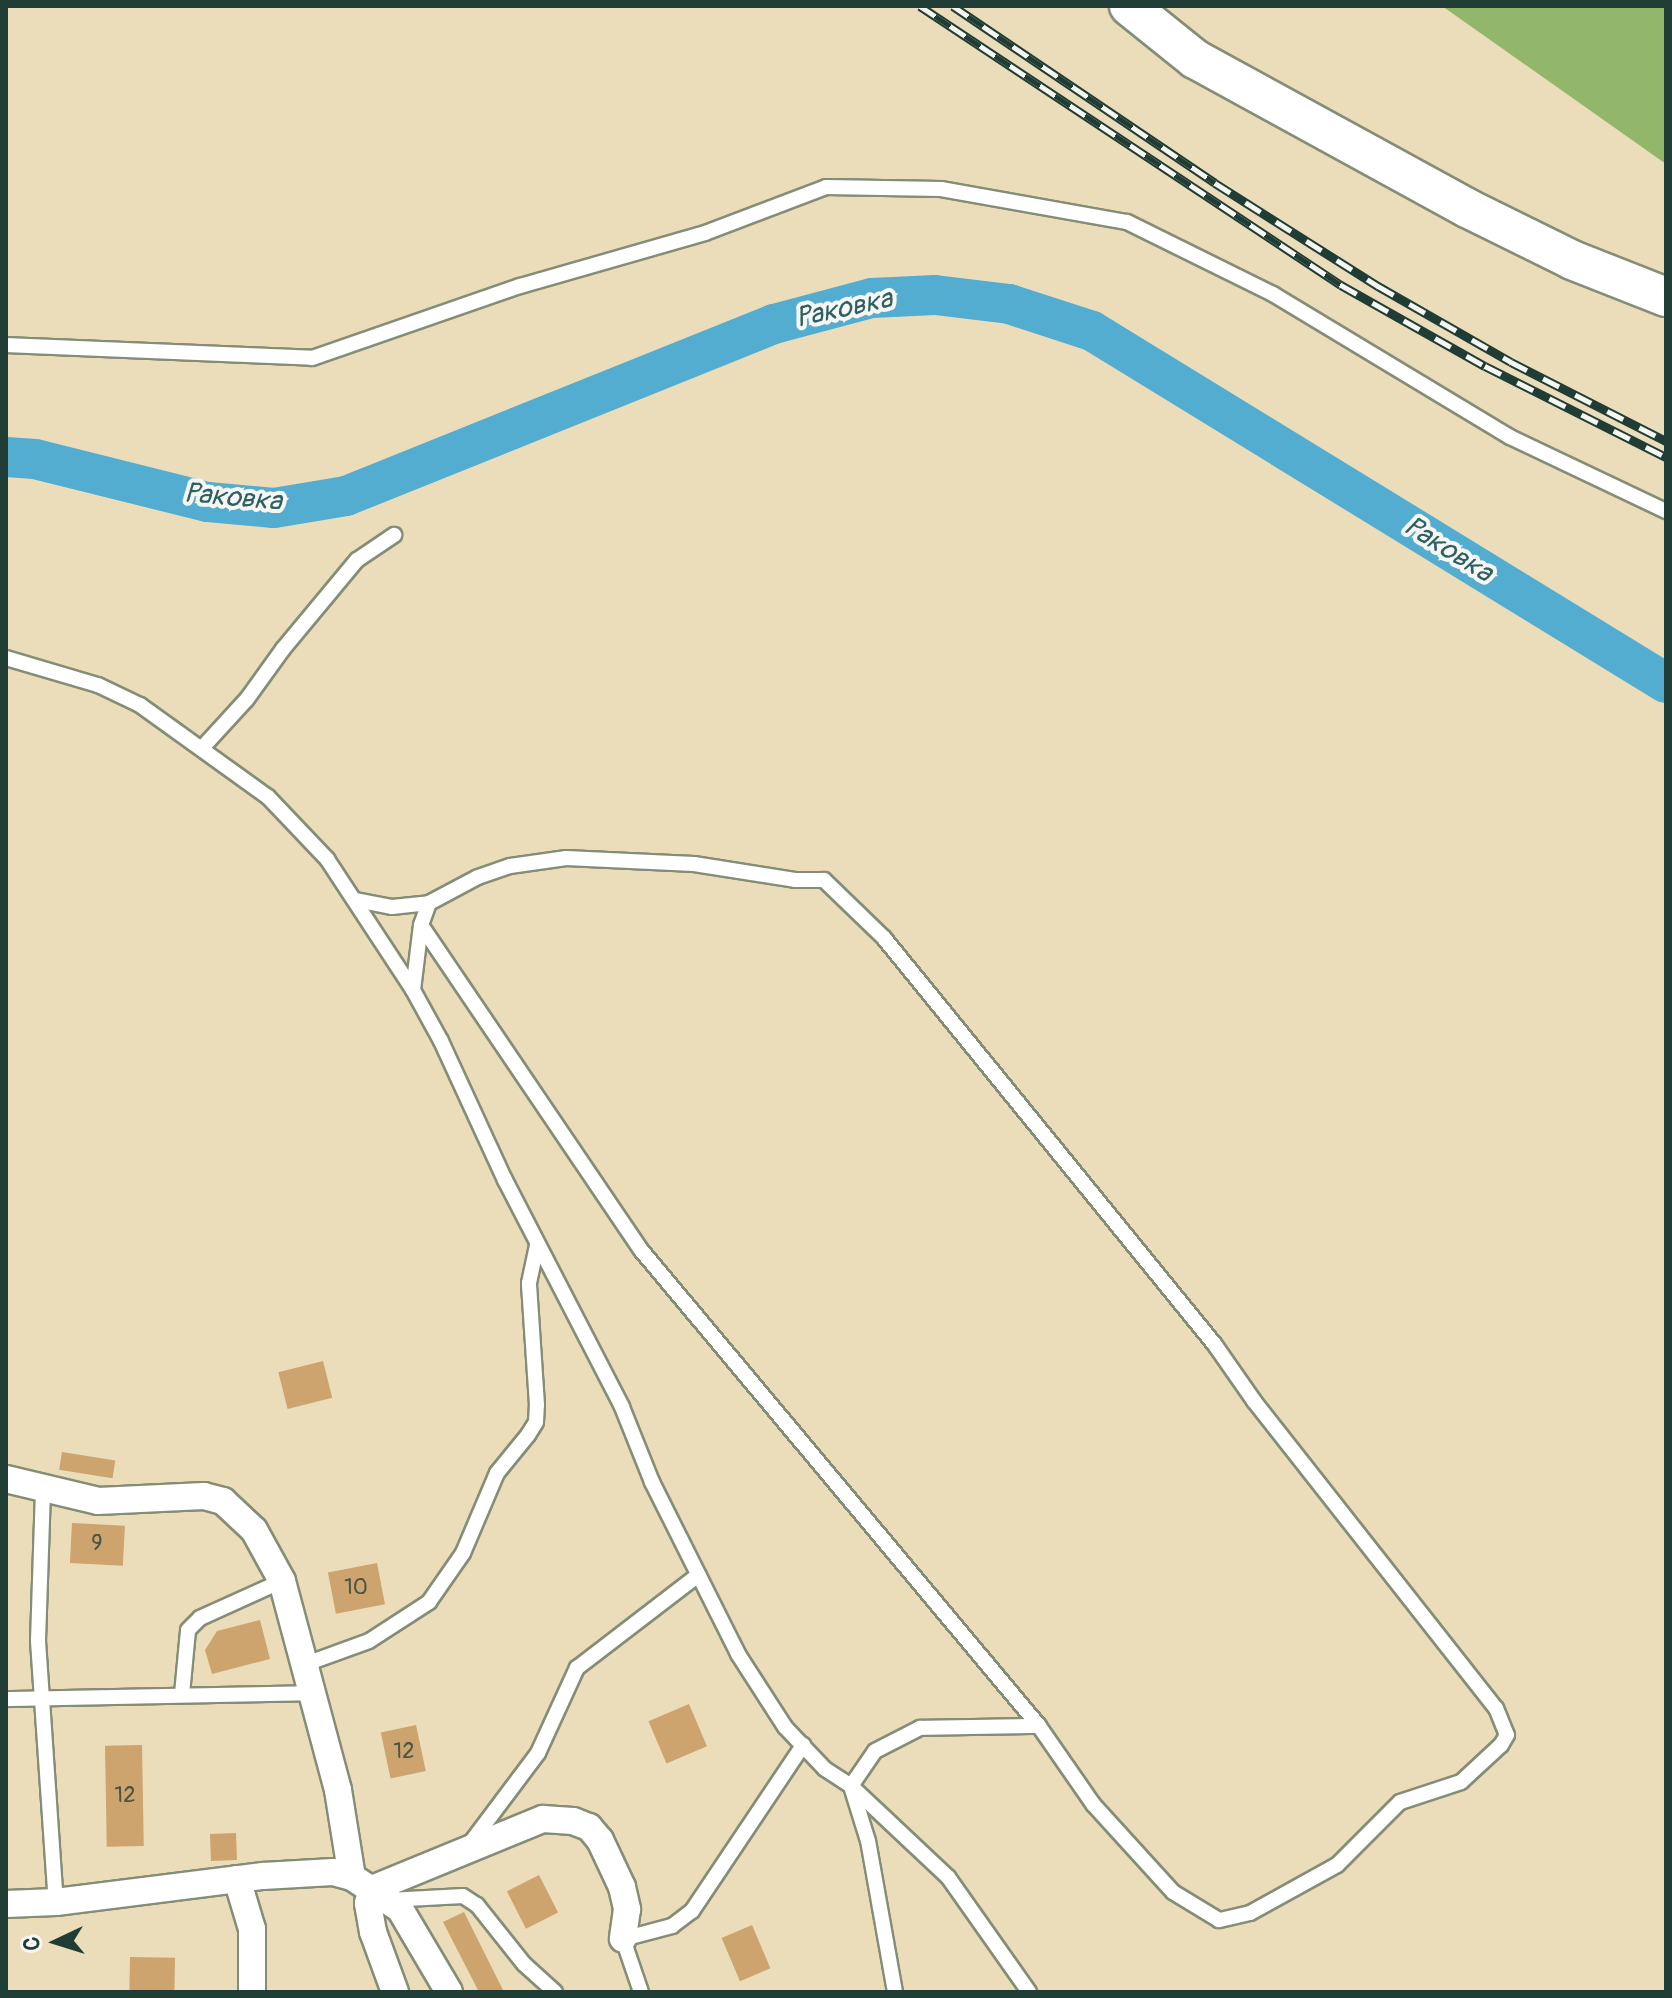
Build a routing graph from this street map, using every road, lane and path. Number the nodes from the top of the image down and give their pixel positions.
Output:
1 (1129, 6) edge
2 (1666, 297) edge
3 (6, 345) edge
4 (1666, 511) edge
5 (394, 535) dead end
6 (6, 658) edge
7 (203, 747) junction
8 (356, 900) junction
9 (429, 903) junction
10 (421, 925) junction
11 (413, 990) junction
12 (537, 1245) junction
13 (6, 1479) edge
14 (43, 1490) junction
15 (698, 1575) junction
16 (282, 1581) junction
17 (303, 1665) junction
18 (313, 1693) junction
19 (182, 1694) junction
20 (6, 1699) edge
21 (43, 1700) junction
22 (1039, 1726) junction
23 (803, 1745) junction
24 (851, 1786) junction
25 (467, 1849) junction
26 (237, 1879) junction
27 (371, 1889) junction
28 (56, 1902) junction
29 (6, 1904) edge
30 (623, 1939) junction
31 (252, 1992) edge
32 (395, 1992) edge
33 (449, 1992) edge
34 (555, 1992) edge
35 (641, 1992) edge
36 (895, 1992) edge
37 (1029, 1992) edge

1 - 2 main road
3 - 4 lane
5 - 7 lane
6 - 7 lane
7 - 8 lane
8 - 9 lane
8 - 11 lane
9 - 10 lane
9 - 22 lane
10 - 11 lane
10 - 22 lane
11 - 12 lane
12 - 15 lane
12 - 17 lane
13 - 14 street
14 - 16 street
14 - 21 lane
15 - 23 lane
15 - 25 lane
16 - 17 street
16 - 19 lane
17 - 18 street
18 - 19 lane
18 - 27 street
19 - 21 lane
20 - 21 lane
21 - 28 lane
22 - 24 lane
23 - 24 lane
23 - 30 lane
24 - 36 lane
24 - 37 lane
25 - 27 street
25 - 30 street
26 - 27 street
26 - 28 street
26 - 31 street
27 - 32 street
27 - 33 street
27 - 34 lane
28 - 29 street
30 - 35 lane

